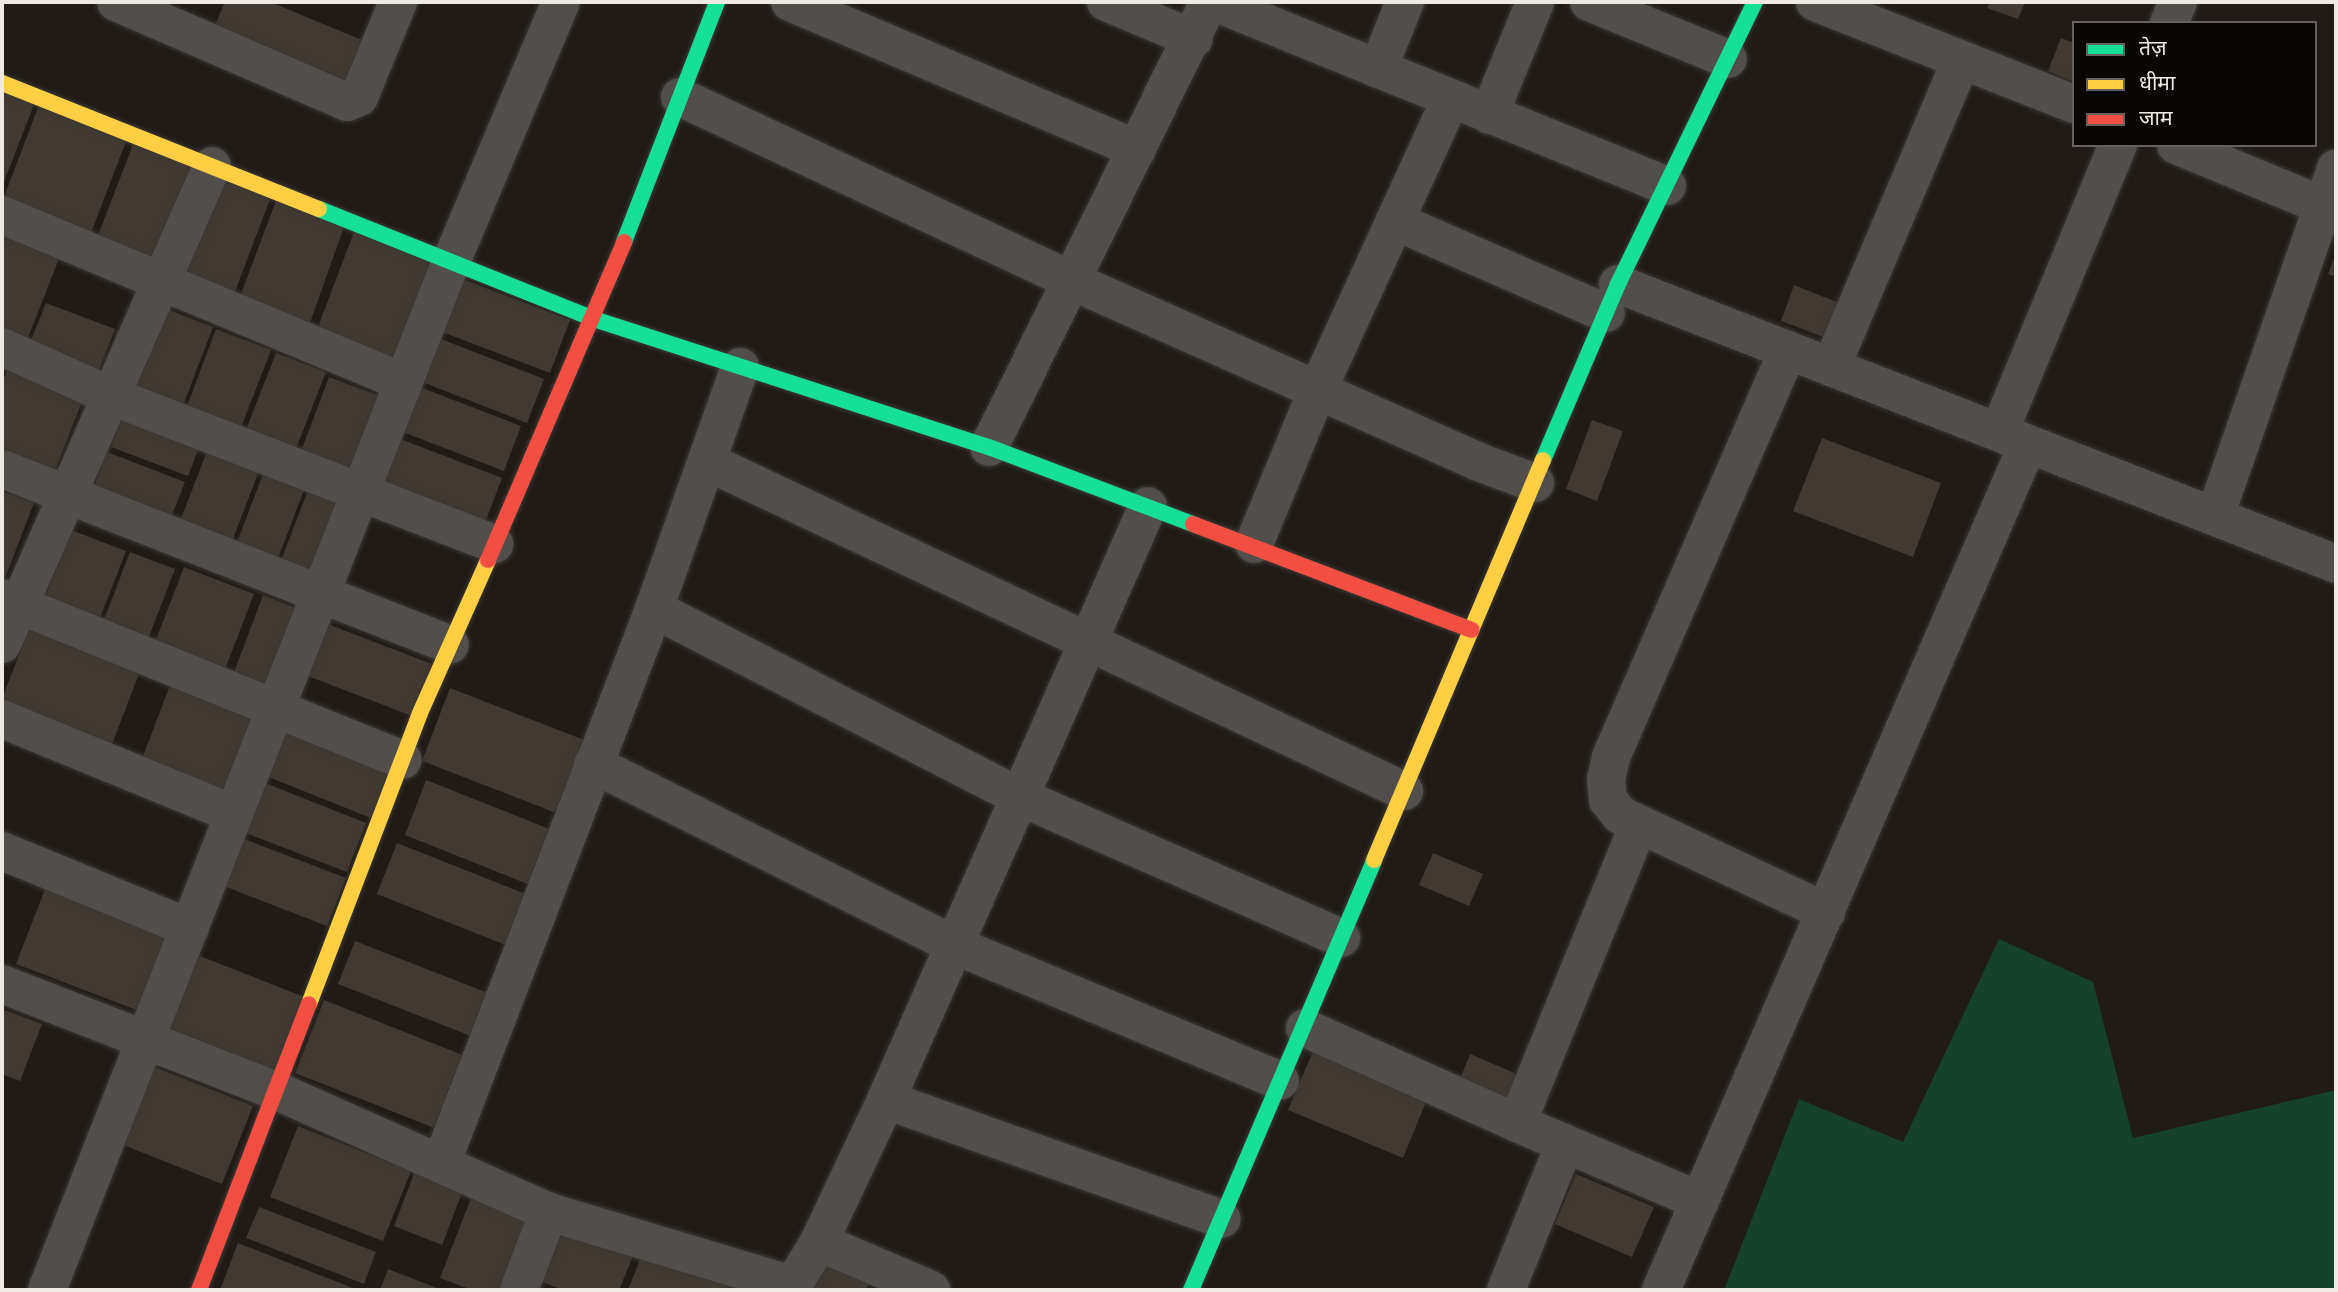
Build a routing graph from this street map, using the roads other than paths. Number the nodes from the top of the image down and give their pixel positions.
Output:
1 (116, 2) edge
2 (398, 2) edge
3 (561, 2) edge
4 (717, 2) edge
5 (790, 2) edge
6 (1106, 2) edge
7 (1212, 2) edge
8 (1405, 2) edge
9 (1535, 2) edge
10 (1589, 2) edge
11 (1755, 2) edge
12 (1815, 2) edge
13 (2178, 2) edge
14 (197, 17) edge
15 (2170, 21) edge
16 (1194, 39) junction
17 (1728, 59) junction
18 (1961, 60) junction
19 (1377, 69) junction
20 (2, 82) edge
21 (680, 97) junction
22 (1451, 99) junction
23 (2072, 103) edge
24 (1489, 115) junction
25 (2117, 147) edge
26 (2181, 147) edge
27 (1137, 149) junction
28 (212, 166) junction
29 (2336, 167) edge
30 (1667, 186) junction
31 (2329, 208) edge
32 (2, 215) edge
33 (1395, 221) junction
34 (451, 261) junction
35 (162, 280) junction
36 (1070, 280) junction
37 (1613, 299) junction
38 (594, 318) junction
39 (2, 347) edge
40 (1788, 350) junction
41 (740, 367) junction
42 (1831, 367) junction
43 (404, 382) junction
44 (1318, 389) junction
45 (111, 396) junction
46 (2014, 438) junction
47 (989, 447) junction
48 (708, 462) junction
49 (2, 469) edge
50 (1535, 483) junction
51 (362, 489) junction
52 (67, 496) junction
53 (1148, 506) junction
54 (2215, 516) junction
55 (494, 544) junction
56 (1254, 544) junction
57 (2336, 564) edge
58 (321, 595) junction
59 (10, 601) edge
60 (654, 609) junction
61 (1472, 630) junction
62 (2, 644) edge
63 (1086, 644) junction
64 (450, 645) junction
65 (276, 709) junction
66 (2, 719) edge
67 (402, 760) junction
68 (593, 764) junction
69 (1404, 791) junction
70 (1018, 796) junction
71 (234, 814) junction
72 (1638, 825) junction
73 (2, 851) edge
74 (1826, 912) junction
75 (190, 928) junction
76 (1341, 937) junction
77 (954, 944) junction
78 (2, 984) edge
79 (1305, 1028) junction
80 (146, 1039) junction
81 (1280, 1081) junction
82 (277, 1091) junction
83 (886, 1100) junction
84 (1517, 1123) junction
85 (1565, 1143) junction
86 (441, 1164) junction
87 (1700, 1201) junction
88 (549, 1212) junction
89 (1222, 1219) junction
90 (819, 1242) junction
91 (791, 1288) edge
92 (47, 1290) edge
93 (199, 1290) edge
94 (519, 1290) edge
95 (931, 1290) edge
96 (1191, 1290) edge
97 (1506, 1290) edge
98 (1661, 1290) edge

1 - 14 street
2 - 14 street
3 - 34 street
4 - 21 street
5 - 27 street
6 - 16 street
7 - 16 street
7 - 19 street
8 - 19 street
9 - 24 street
10 - 17 street
11 - 17 street
12 - 18 street
13 - 15 street
16 - 27 street
17 - 30 street
18 - 23 street
18 - 42 street
19 - 22 street
20 - 28 street
21 - 36 street
21 - 38 street
22 - 24 street
22 - 33 street
24 - 30 street
25 - 46 street
26 - 31 street
27 - 36 street
28 - 34 street
28 - 35 street
29 - 31 street
30 - 37 street
31 - 54 street
32 - 35 street
33 - 37 street
33 - 44 street
34 - 38 street
34 - 43 street
35 - 43 street
35 - 45 street
36 - 44 street
36 - 47 street
37 - 40 street
37 - 50 street
38 - 41 street
38 - 55 street
39 - 45 street
40 - 42 street
40 - 72 street
41 - 47 street
41 - 48 street
42 - 46 street
43 - 51 street
44 - 50 street
44 - 56 street
45 - 51 street
45 - 52 street
46 - 54 street
46 - 74 street
47 - 53 street
48 - 60 street
48 - 63 street
49 - 52 street
50 - 61 street
51 - 55 street
51 - 58 street
52 - 58 street
52 - 59 street
53 - 56 street
53 - 63 street
54 - 57 street
55 - 64 street
56 - 61 street
58 - 64 street
58 - 65 street
59 - 62 street
59 - 65 street
60 - 68 street
60 - 70 street
61 - 69 street
63 - 69 street
63 - 70 street
64 - 67 street
65 - 67 street
65 - 71 street
66 - 71 street
67 - 82 street
68 - 77 street
68 - 86 street
69 - 76 street
70 - 76 street
70 - 77 street
71 - 75 street
72 - 74 street
72 - 84 street
73 - 75 street
74 - 87 street
75 - 80 street
76 - 79 street
77 - 81 street
77 - 83 street
78 - 80 street
79 - 81 street
79 - 84 street
80 - 82 street
80 - 92 street
81 - 89 street
82 - 86 street
82 - 93 street
83 - 89 street
83 - 90 street
84 - 85 street
85 - 87 street
85 - 97 street
86 - 88 street
87 - 98 street
88 - 91 street
88 - 94 street
89 - 96 street
90 - 91 street
90 - 95 street

